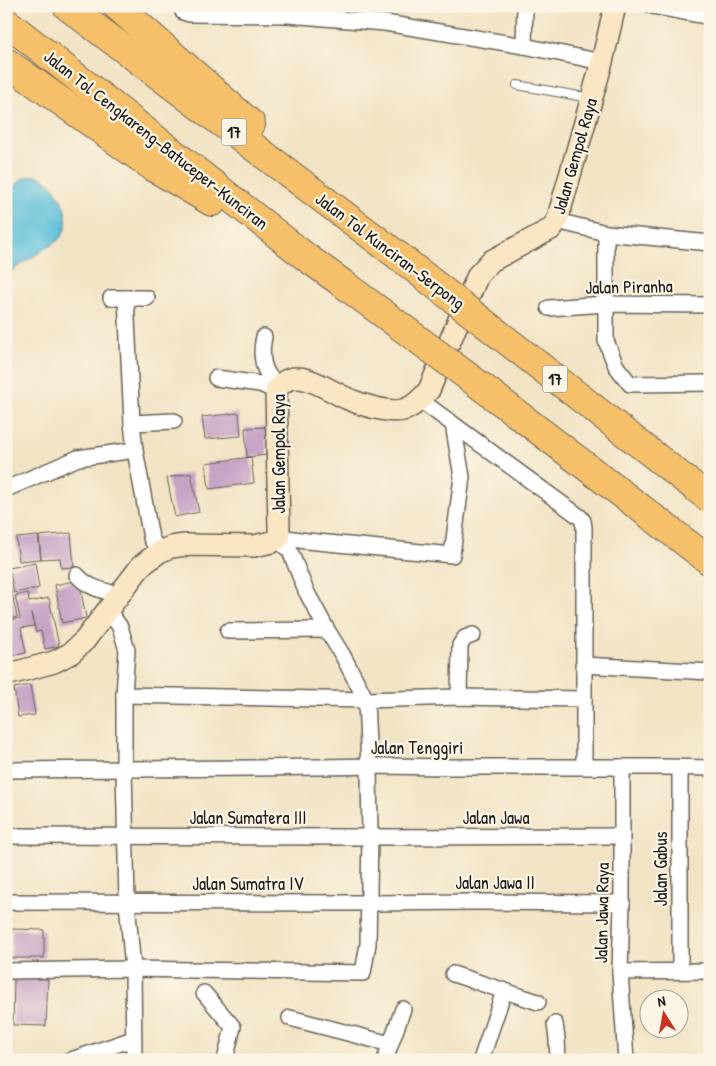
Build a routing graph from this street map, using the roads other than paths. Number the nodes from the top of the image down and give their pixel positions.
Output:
1 (67, 6) edge
2 (117, 6) edge
3 (181, 6) edge
4 (525, 6) edge
5 (615, 6) edge
6 (652, 6) edge
7 (327, 12) edge
8 (710, 17) edge
9 (6, 22) edge
10 (524, 46) junction
11 (6, 62) edge
12 (602, 62) junction
13 (516, 85) dead end
14 (592, 99) junction
15 (557, 221) junction
16 (606, 234) junction
17 (710, 243) edge
18 (306, 257) junction
19 (400, 258) junction
20 (147, 298) dead end
21 (605, 304) junction
22 (710, 305) edge
23 (549, 308) dead end
24 (264, 337) dead end
25 (216, 378) dead end
26 (710, 383) edge
27 (277, 388) junction
28 (420, 400) junction
29 (174, 420) dead end
30 (132, 423) junction
31 (453, 424) junction
32 (135, 450) junction
33 (6, 489) edge
34 (710, 499) edge
35 (278, 538) junction
36 (159, 552) junction
37 (710, 561) edge
38 (77, 575) dead end
39 (114, 602) junction
40 (228, 630) dead end
41 (327, 630) junction
42 (473, 635) dead end
43 (583, 665) junction
44 (710, 672) edge
45 (6, 675) edge
46 (124, 695) junction
47 (459, 698) junction
48 (584, 699) junction
49 (366, 700) junction
50 (584, 766) junction
51 (370, 767) junction
52 (622, 767) junction
53 (124, 768) junction
54 (680, 768) junction
55 (710, 768) edge
56 (6, 770) edge
57 (6, 836) edge
58 (126, 836) junction
59 (621, 836) junction
60 (370, 838) junction
61 (6, 902) edge
62 (127, 902) junction
63 (368, 903) junction
64 (622, 903) junction
65 (133, 969) junction
66 (680, 970) junction
67 (6, 971) edge
68 (710, 971) edge
69 (620, 972) junction
70 (452, 974) dead end
71 (504, 990) junction
72 (204, 993) dead end
73 (538, 1002) dead end
74 (403, 1009) dead end
75 (290, 1018) dead end
76 (555, 1024) dead end
77 (133, 1039) junction
78 (390, 1044) junction
79 (71, 1060) edge
80 (134, 1060) edge
81 (225, 1060) edge
82 (385, 1060) edge
83 (481, 1060) edge
84 (558, 1060) edge
85 (626, 1060) edge

1 - 19 highway, Jalan Tol Kunciran–Serpong / 17
2 - 19 highway
3 - 7 street
4 - 10 street
5 - 12 street, Jalan Gempol Raya
6 - 8 street
7 - 10 street
9 - 18 highway, Jalan Tol Cengkareng–Batuceper–Kunciran
10 - 12 street
11 - 18 highway
12 - 14 street, Jalan Gempol Raya
13 - 14 lane
14 - 15 street, Jalan Gempol Raya
15 - 16 street
15 - 28 street, Jalan Gempol Raya
16 - 17 street
16 - 21 street
18 - 37 highway, bridge
19 - 34 highway, Jalan Tol Kunciran–Serpong / 17, bridge
20 - 30 street
21 - 22 street, Jalan Piranha
21 - 23 street, Jalan Piranha
21 - 26 street
24 - 27 street
25 - 27 street
27 - 28 street, Jalan Gempol Raya
27 - 35 street, Jalan Gempol Raya
28 - 31 street
29 - 30 street
30 - 32 street
31 - 35 street
31 - 43 street
32 - 33 street
32 - 36 street
35 - 36 street, Jalan Gempol Raya
35 - 41 street
36 - 39 street, Jalan Gempol Raya
38 - 39 street
39 - 45 street, Jalan Gempol Raya
39 - 46 street
40 - 41 street
41 - 49 street
42 - 47 street
43 - 44 street
43 - 48 street
46 - 49 street
46 - 53 street
47 - 48 street
47 - 49 street
48 - 50 street
49 - 51 street
50 - 51 street, Jalan Tenggiri
50 - 52 street, Jalan Tenggiri
51 - 53 street, Jalan Tenggiri
51 - 60 street
52 - 54 street, Jalan Tenggiri
52 - 59 street, Jalan Jawa Raya
53 - 56 street, Jalan Tenggiri
53 - 58 street
54 - 55 street, Jalan Tenggiri
54 - 66 street, Jalan Gabus
57 - 58 street, Jalan Sumatera III
58 - 60 street, Jalan Sumatera III
58 - 62 street
59 - 60 street, Jalan Jawa
59 - 64 street, Jalan Jawa Raya
60 - 63 street
61 - 62 street, Jalan Sumatra IV
62 - 63 street, Jalan Sumatra IV
62 - 65 street
63 - 64 street, Jalan Jawa II
63 - 65 street
64 - 69 street, Jalan Jawa Raya
65 - 67 street
65 - 77 street
66 - 68 street
66 - 69 street
69 - 85 street, Jalan Jawa Raya
70 - 71 street
71 - 73 street
71 - 83 street
72 - 81 street
74 - 78 street
75 - 78 street
76 - 84 street
77 - 79 street
77 - 80 street
78 - 82 street

